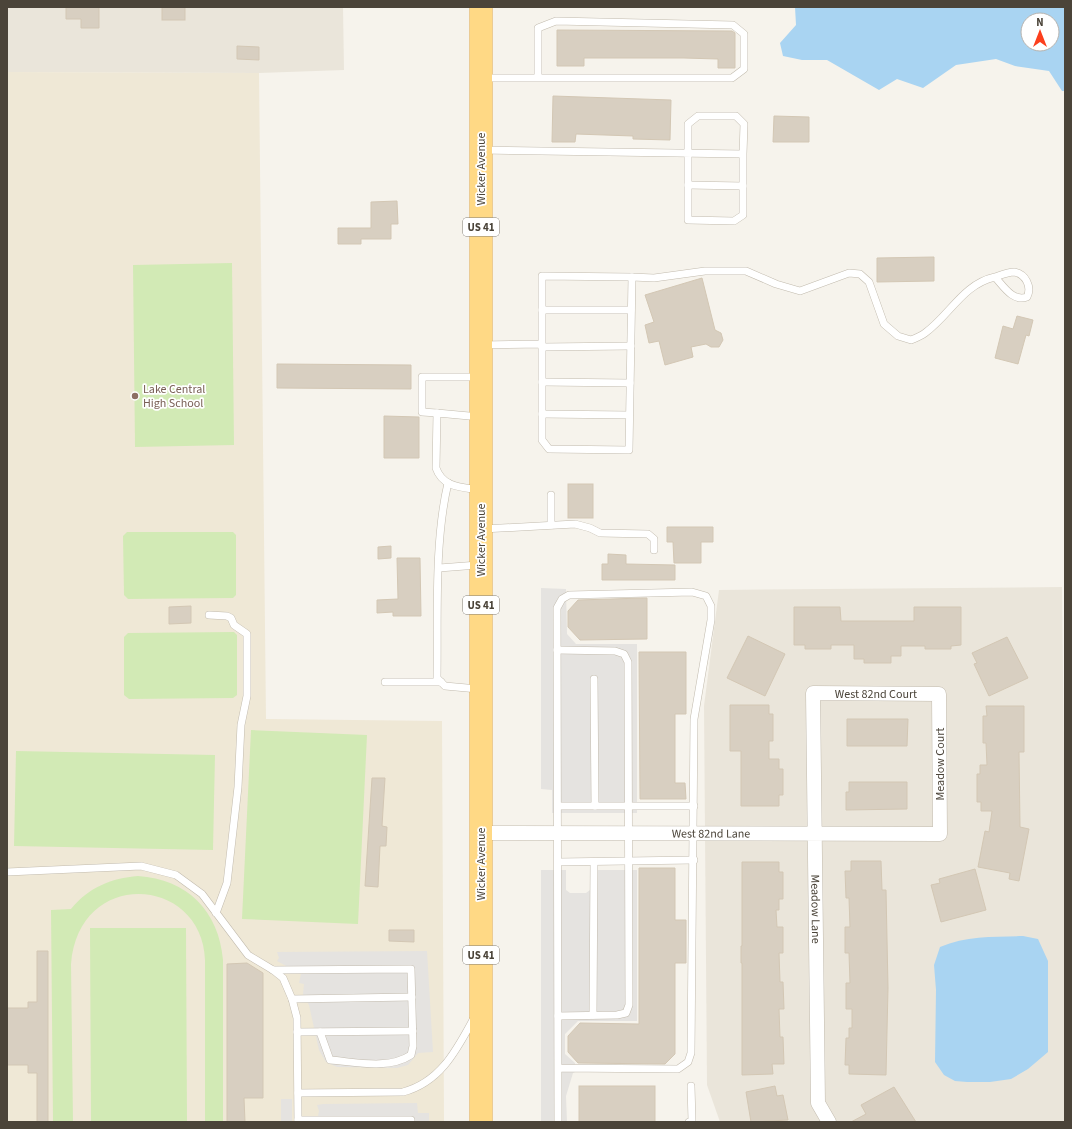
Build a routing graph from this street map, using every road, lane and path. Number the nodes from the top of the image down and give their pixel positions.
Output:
1 (481, 7) edge
2 (481, 78) junction
3 (538, 78) junction
4 (481, 150) junction
5 (688, 153) junction
6 (743, 154) junction
7 (688, 186) junction
8 (743, 186) junction
9 (632, 277) junction
10 (995, 277) junction
11 (542, 310) junction
12 (631, 310) junction
13 (481, 345) junction
14 (542, 346) junction
15 (631, 346) junction
16 (481, 377) junction
17 (542, 382) junction
18 (630, 383) junction
19 (437, 414) junction
20 (542, 414) junction
21 (629, 416) junction
22 (481, 417) junction
23 (448, 483) junction
24 (481, 491) junction
25 (551, 495) dead end
26 (552, 525) junction
27 (481, 529) junction
28 (654, 550) dead end
29 (481, 564) junction
30 (439, 568) junction
31 (209, 615) dead end
32 (557, 650) junction
33 (594, 679) dead end
34 (385, 682) dead end
35 (441, 682) junction
36 (481, 689) junction
37 (813, 693) joint
38 (939, 694) joint
39 (558, 806) junction
40 (595, 806) junction
41 (629, 806) junction
42 (694, 806) junction
43 (482, 833) junction
44 (558, 833) junction
45 (629, 833) junction
46 (694, 834) junction
47 (814, 834) junction
48 (940, 834) joint
49 (694, 860) junction
50 (629, 861) junction
51 (558, 862) junction
52 (594, 862) junction
53 (7, 872) edge
54 (216, 913) junction
55 (273, 970) junction
56 (412, 997) junction
57 (292, 999) junction
58 (482, 1005) junction
59 (593, 1015) junction
60 (558, 1016) junction
61 (413, 1031) junction
62 (298, 1032) junction
63 (320, 1032) junction
64 (559, 1068) junction
65 (691, 1086) dead end
66 (298, 1093) junction
67 (298, 1121) edge
68 (411, 1122) edge
69 (482, 1122) edge
70 (558, 1122) edge
71 (689, 1122) edge
72 (829, 1122) edge

1 - 2 highway, Wicker Avenue / US 41
2 - 3 lane
2 - 4 highway, Wicker Avenue / US 41
3 - 3 lane
4 - 5 lane
4 - 13 highway, Wicker Avenue / US 41
5 - 6 lane
5 - 6 lane
5 - 7 lane
6 - 8 lane
7 - 8 lane
7 - 8 lane
9 - 10 lane
9 - 11 lane
9 - 12 lane
10 - 10 lane
11 - 12 lane
11 - 14 lane
12 - 15 lane
13 - 14 lane
13 - 16 highway, Wicker Avenue / US 41
14 - 15 lane
14 - 17 lane
15 - 18 lane
16 - 19 lane
16 - 22 highway, Wicker Avenue / US 41
17 - 18 lane
17 - 20 lane
18 - 21 lane
19 - 22 lane
19 - 23 lane
20 - 21 lane
20 - 21 lane
22 - 24 highway, Wicker Avenue / US 41
23 - 24 lane
23 - 30 lane
24 - 27 highway, Wicker Avenue / US 41
25 - 26 lane
26 - 27 lane
26 - 28 lane
27 - 29 highway, Wicker Avenue / US 41
29 - 30 lane
29 - 36 highway, Wicker Avenue / US 41
30 - 35 lane
31 - 54 lane
32 - 39 lane
32 - 41 lane
32 - 42 lane
33 - 40 lane
34 - 35 lane
35 - 36 lane
36 - 43 highway, Wicker Avenue / US 41
37 - 38 street, West 82nd Court
37 - 47 street, Meadow Lane
38 - 48 street, Meadow Court
39 - 40 lane
39 - 44 lane
40 - 41 lane
41 - 42 lane
41 - 45 lane
42 - 46 lane
43 - 44 street, West 82nd Lane
43 - 58 highway, Wicker Avenue / US 41
44 - 45 street, West 82nd Lane
44 - 51 lane
45 - 46 street, West 82nd Lane
45 - 50 lane
46 - 47 street, West 82nd Lane
46 - 49 lane
47 - 48 street, West 82nd Lane
47 - 72 street, Meadow Lane
49 - 50 lane
49 - 64 lane
50 - 52 lane
50 - 59 lane
51 - 52 lane
51 - 60 lane
52 - 59 lane
53 - 54 lane
54 - 55 lane
55 - 56 lane
55 - 57 lane
56 - 57 lane
56 - 61 lane
57 - 62 lane
58 - 66 lane
58 - 69 highway, Wicker Avenue / US 41
59 - 60 lane
60 - 64 lane
61 - 63 lane
61 - 63 lane
62 - 63 lane
62 - 66 lane
64 - 70 lane
65 - 71 lane
66 - 67 lane
67 - 68 lane

